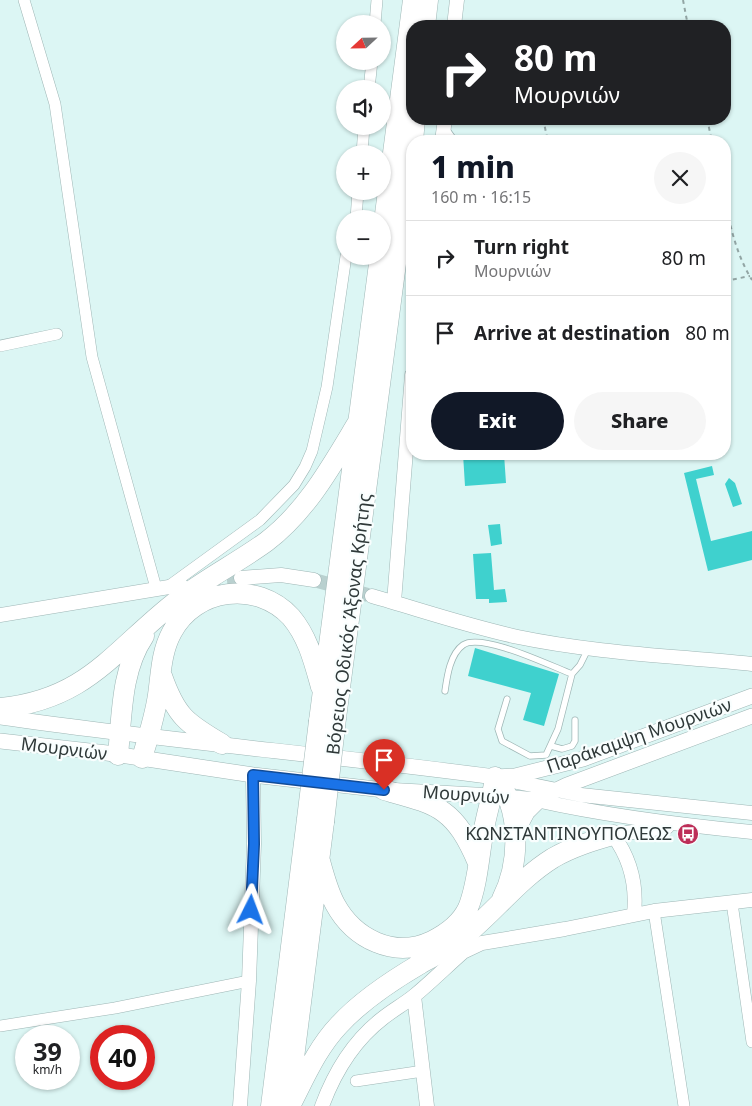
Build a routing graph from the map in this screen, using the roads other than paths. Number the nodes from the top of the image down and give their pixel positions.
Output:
1 (24, 0) edge
2 (377, 0) edge
3 (414, 0) edge
4 (428, 0) edge
5 (457, 0) edge
6 (376, 15) edge
7 (411, 20) edge
8 (426, 20) edge
9 (455, 20) edge
10 (406, 59) edge
11 (406, 190) edge
12 (386, 210) edge
13 (345, 265) edge
14 (379, 265) edge
15 (58, 334) dead end
16 (0, 346) edge
17 (358, 422) junction
18 (406, 451) edge
19 (241, 578) tunnel mouth
20 (314, 580) tunnel mouth
21 (169, 587) junction
22 (372, 596) tunnel mouth
23 (394, 602) junction
24 (0, 615) edge
25 (154, 622) junction
26 (588, 649) junction
27 (752, 664) edge
28 (160, 672) junction
29 (572, 674) junction
30 (445, 691) dead end
31 (323, 694) junction
32 (752, 696) edge
33 (507, 699) dead end
34 (0, 708) edge
35 (752, 716) edge
36 (0, 717) edge
37 (328, 719) junction
38 (575, 720) dead end
39 (120, 734) junction
40 (148, 738) junction
41 (0, 741) edge
42 (222, 744) junction
43 (552, 746) junction
44 (118, 755) junction
45 (142, 758) junction
46 (253, 775) junction
47 (384, 790) junction
48 (499, 790) junction
49 (544, 796) junction
50 (752, 813) edge
51 (316, 821) junction
52 (680, 824) junction
53 (515, 830) junction
54 (752, 832) edge
55 (613, 835) junction
56 (320, 861) junction
57 (478, 862) junction
58 (752, 900) edge
59 (732, 903) junction
60 (498, 905) junction
61 (654, 911) junction
62 (634, 914) junction
63 (249, 981) junction
64 (414, 996) junction
65 (0, 1026) edge
66 (752, 1042) edge
67 (423, 1071) junction
68 (356, 1081) dead end
69 (240, 1106) edge
70 (271, 1106) edge
71 (289, 1106) edge
72 (322, 1106) edge
73 (427, 1106) edge
74 (684, 1106) edge

1 - 21 street
2 - 6 street
3 - 7 highway
4 - 8 highway
5 - 9 street
10 - 12 highway
11 - 37 highway, Βόρειος Οδικός Άξονας Κρήτης
13 - 21 street
14 - 17 highway, Βόρειος Οδικός Άξονας Κρήτης
15 - 16 street
17 - 25 highway
17 - 31 highway, Βόρειος Οδικός Άξονας Κρήτης
18 - 23 street
19 - 20 street
21 - 24 street
22 - 23 street
23 - 26 street
25 - 34 highway
25 - 39 highway
26 - 27 street
26 - 29 lane
28 - 31 highway
28 - 40 highway
28 - 42 highway
29 - 30 lane
29 - 43 lane
31 - 37 highway, Βόρειος Οδικός Άξονας Κρήτης
32 - 48 main road, Παράκαμψη Μουρνιών
33 - 43 lane
35 - 49 main road, Παράκαμψη Μουρνιών
36 - 39 main road
37 - 51 highway, Βόρειος Οδικός Άξονας Κρήτης, bridge
38 - 43 lane
39 - 40 main road
39 - 44 highway
40 - 42 main road
40 - 45 highway
41 - 44 main road, Μουρνιών
42 - 48 main road
44 - 45 main road, Μουρνιών
45 - 46 main road, Μουρνιών
46 - 47 main road, Μουρνιών
46 - 63 street
47 - 48 main road, Μουρνιών
47 - 57 highway
48 - 49 main road, Μουρνιών
48 - 49 street, Μουρνιών
48 - 53 highway
48 - 57 highway
49 - 50 street, Μουρνιών
49 - 52 street, Μουρνιών
49 - 53 highway
51 - 56 highway, Βόρειος Οδικός Άξονας Κρήτης
51 - 70 highway, Βόρειος Οδικός Άξονας Κρήτης
52 - 54 street, Μουρνιών
52 - 55 street
53 - 60 highway
55 - 60 highway
55 - 62 street
56 - 57 highway
56 - 71 highway, Βόρειος Οδικός Άξονας Κρήτης
58 - 59 street
59 - 61 street
59 - 66 street
60 - 71 highway
61 - 62 street
61 - 74 street
62 - 64 street
63 - 65 street
63 - 69 street
64 - 67 street
64 - 72 street
67 - 68 street
67 - 73 street

